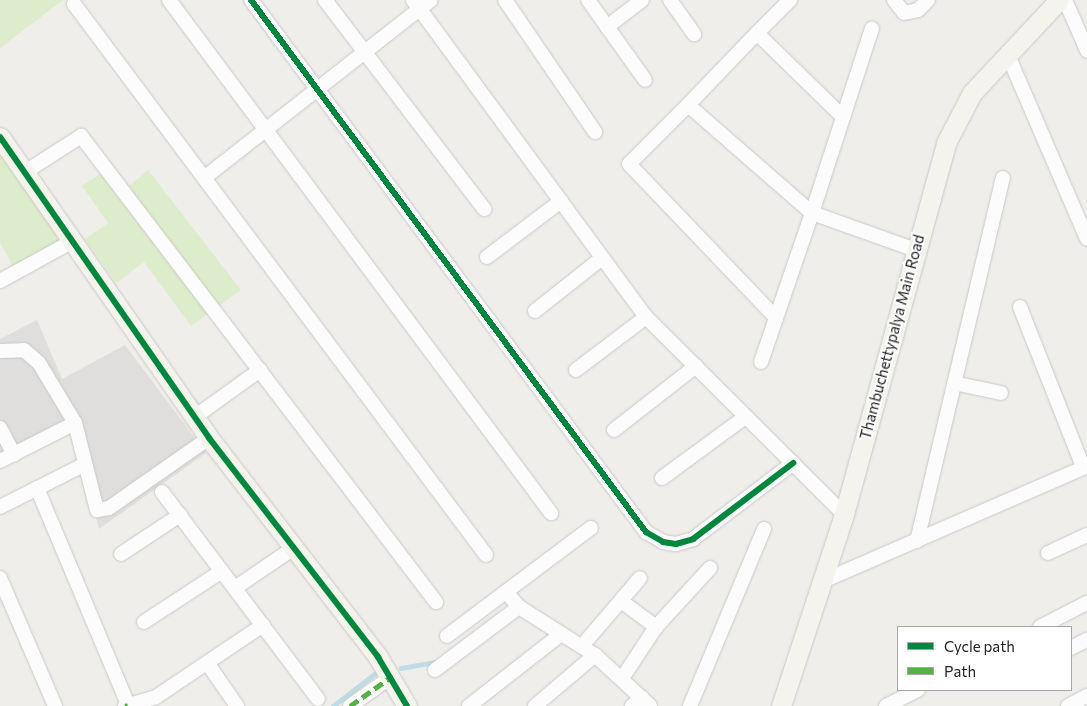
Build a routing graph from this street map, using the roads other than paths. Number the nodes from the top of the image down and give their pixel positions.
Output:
1 (169, 0) edge
2 (251, 0) edge
3 (325, 0) edge
4 (431, 0) edge
5 (506, 0) edge
6 (588, 0) edge
7 (642, 0) edge
8 (670, 0) edge
9 (790, 0) edge
10 (894, 0) edge
11 (928, 0) edge
12 (1059, 0) edge
13 (1065, 0) edge
14 (74, 4) dead end
15 (416, 5) edge
16 (607, 27) junction
17 (872, 28) dead end
18 (758, 33) junction
19 (694, 34) dead end
20 (1087, 50) edge
21 (364, 52) junction
22 (1007, 53) junction
23 (645, 80) dead end
24 (317, 88) junction
25 (688, 105) junction
26 (843, 117) junction
27 (266, 130) junction
28 (595, 132) dead end
29 (0, 137) edge
30 (24, 172) junction
31 (204, 178) junction
32 (1003, 178) dead end
33 (561, 201) junction
34 (484, 209) dead end
35 (812, 213) junction
36 (1087, 238) edge
37 (74, 240) junction
38 (916, 250) junction
39 (487, 257) dead end
40 (602, 258) junction
41 (0, 281) edge
42 (1020, 307) dead end
43 (535, 311) dead end
44 (646, 317) junction
45 (776, 318) junction
46 (0, 351) edge
47 (761, 362) dead end
48 (696, 366) junction
49 (260, 370) junction
50 (576, 370) dead end
51 (954, 383) junction
52 (1001, 393) dead end
53 (196, 416) junction
54 (745, 417) junction
55 (75, 423) junction
56 (0, 428) edge
57 (614, 430) dead end
58 (210, 438) junction
59 (14, 454) junction
60 (0, 461) edge
61 (793, 463) junction
62 (85, 464) junction
63 (1085, 467) edge
64 (662, 478) dead end
65 (36, 488) junction
66 (162, 492) dead end
67 (0, 507) edge
68 (551, 514) dead end
69 (844, 514) junction
70 (180, 515) junction
71 (591, 528) dead end
72 (764, 529) dead end
73 (1087, 535) edge
74 (917, 541) junction
75 (295, 547) junction
76 (1048, 553) dead end
77 (122, 554) dead end
78 (486, 555) dead end
79 (710, 568) dead end
80 (222, 571) junction
81 (0, 578) edge
82 (640, 578) dead end
83 (823, 581) junction
84 (235, 588) junction
85 (506, 592) junction
86 (621, 601) junction
87 (436, 602) dead end
88 (1087, 603) edge
89 (519, 607) junction
90 (144, 622) dead end
91 (262, 625) junction
92 (1042, 626) edge
93 (656, 627) junction
94 (561, 634) junction
95 (447, 636) dead end
96 (1087, 640) edge
97 (582, 646) junction
98 (1072, 648) edge
99 (595, 655) junction
100 (208, 664) junction
101 (435, 670) dead end
102 (391, 677) junction
103 (623, 677) junction
104 (916, 691) edge
105 (1087, 696) edge
106 (318, 699) dead end
107 (159, 702) edge
108 (641, 703) edge
109 (402, 704) edge
110 (56, 706) edge
111 (127, 706) edge
112 (237, 706) edge
113 (350, 706) edge
114 (469, 706) edge
115 (535, 706) edge
116 (690, 706) edge
117 (781, 706) edge
118 (886, 706) edge
119 (1068, 706) edge

1 - 27 street
2 - 24 street
3 - 21 street
4 - 15 street
5 - 28 street
6 - 16 street
7 - 16 street
8 - 19 street
9 - 18 street
10 - 11 street
12 - 22 main road, Thambuchettypalya Main Road
13 - 20 street
14 - 31 street
15 - 21 street
15 - 33 street
16 - 23 street
17 - 26 street
18 - 25 street
18 - 26 street
21 - 24 street
21 - 34 street
22 - 36 street
22 - 38 main road, Thambuchettypalya Main Road
24 - 27 street
24 - 61 street
25 - 35 street
25 - 45 street
26 - 35 street
27 - 31 street
27 - 68 street
29 - 30 main road
30 - 37 main road
30 - 49 street
31 - 78 street
32 - 51 street
33 - 39 street
33 - 40 street
35 - 38 street
35 - 45 street
37 - 41 street
37 - 53 main road
38 - 69 main road, Thambuchettypalya Main Road
40 - 43 street
40 - 44 street
42 - 63 street
44 - 48 street
44 - 50 street
45 - 47 street
46 - 55 street
48 - 54 street
48 - 57 street
49 - 53 street
49 - 87 street
51 - 52 street
51 - 74 street
53 - 58 main road
54 - 61 street
54 - 64 street
55 - 59 street
55 - 62 street
56 - 59 street
58 - 62 street
58 - 75 main road
59 - 60 street
61 - 69 street
62 - 65 street
63 - 74 street
65 - 67 street
65 - 111 street
66 - 70 street
69 - 83 main road, Thambuchettypalya Main Road
70 - 77 street
70 - 80 street
71 - 85 street
72 - 116 street
73 - 76 street
74 - 83 street
75 - 84 street
75 - 102 main road
79 - 93 street
80 - 84 street
80 - 90 street
81 - 110 street
82 - 86 street
83 - 117 main road, Thambuchettypalya Main Road
84 - 91 street
85 - 89 street
85 - 95 street
86 - 93 street
86 - 97 street
88 - 92 street
89 - 94 street
89 - 101 street
91 - 100 street
91 - 106 street
93 - 103 street
94 - 97 street
94 - 114 street
96 - 98 street
97 - 99 street
99 - 103 street
99 - 115 street
100 - 107 street
100 - 112 street
102 - 109 main road
102 - 113 street
103 - 108 street
104 - 118 street
105 - 119 street
107 - 111 street

